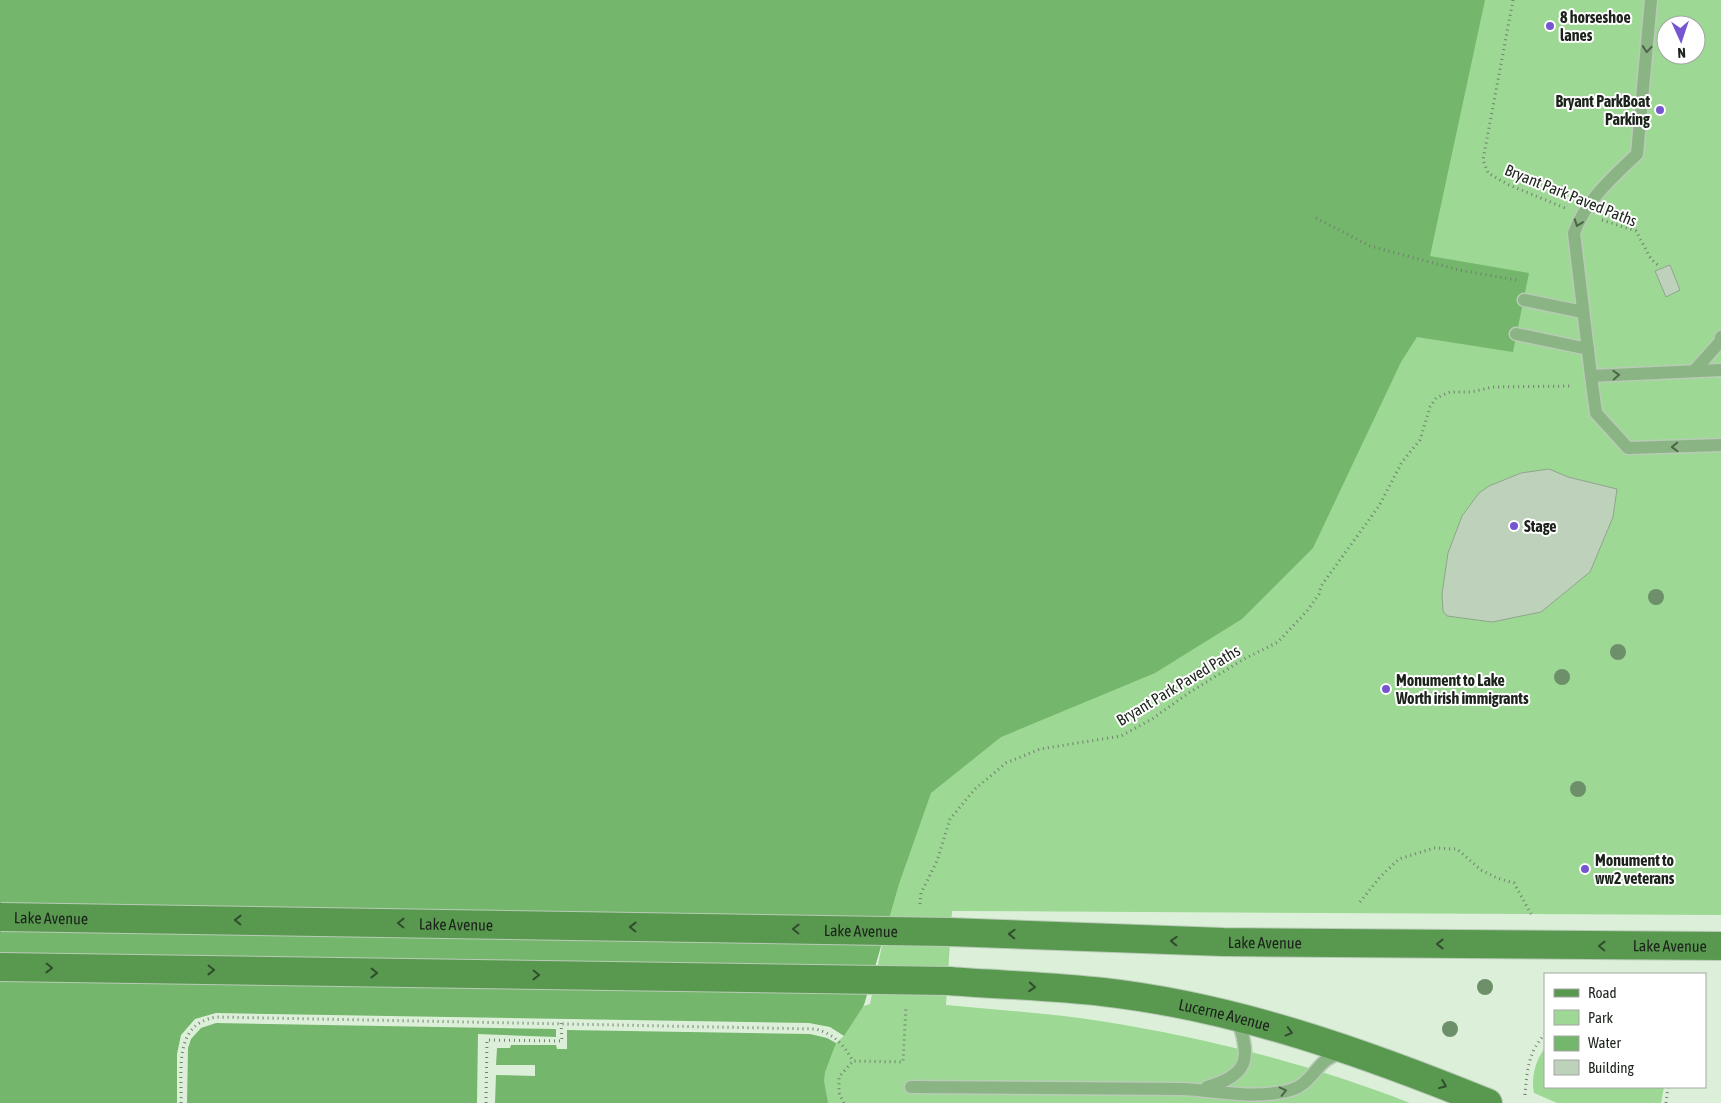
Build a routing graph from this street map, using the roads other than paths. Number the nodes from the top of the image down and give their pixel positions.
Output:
1 (1652, 0) edge
2 (1524, 300) dead end
3 (1583, 312) junction
4 (1516, 334) dead end
5 (1721, 337) edge
6 (1588, 349) junction
7 (1721, 370) edge
8 (1694, 371) junction
9 (1592, 381) junction
10 (1721, 445) edge
11 (0, 917) edge
12 (1721, 946) edge
13 (0, 967) edge
14 (1237, 1018) junction
15 (1350, 1051) junction
16 (911, 1087) dead end
17 (1199, 1090) junction
18 (1488, 1103) edge

1 -> 3 lane
2 - 3 lane
3 - 6 lane
4 - 6 lane
5 - 8 lane
6 - 9 lane
7 - 8 lane
9 -> 8 lane
10 -> 9 lane
12 -> 11 main road, Lake Avenue, bridge
13 -> 14 main road, Lucerne Avenue, bridge
14 -> 15 main road, Lucerne Avenue
14 - 17 lane
17 -> 15 lane
15 -> 18 main road, Lucerne Avenue
16 - 17 lane

